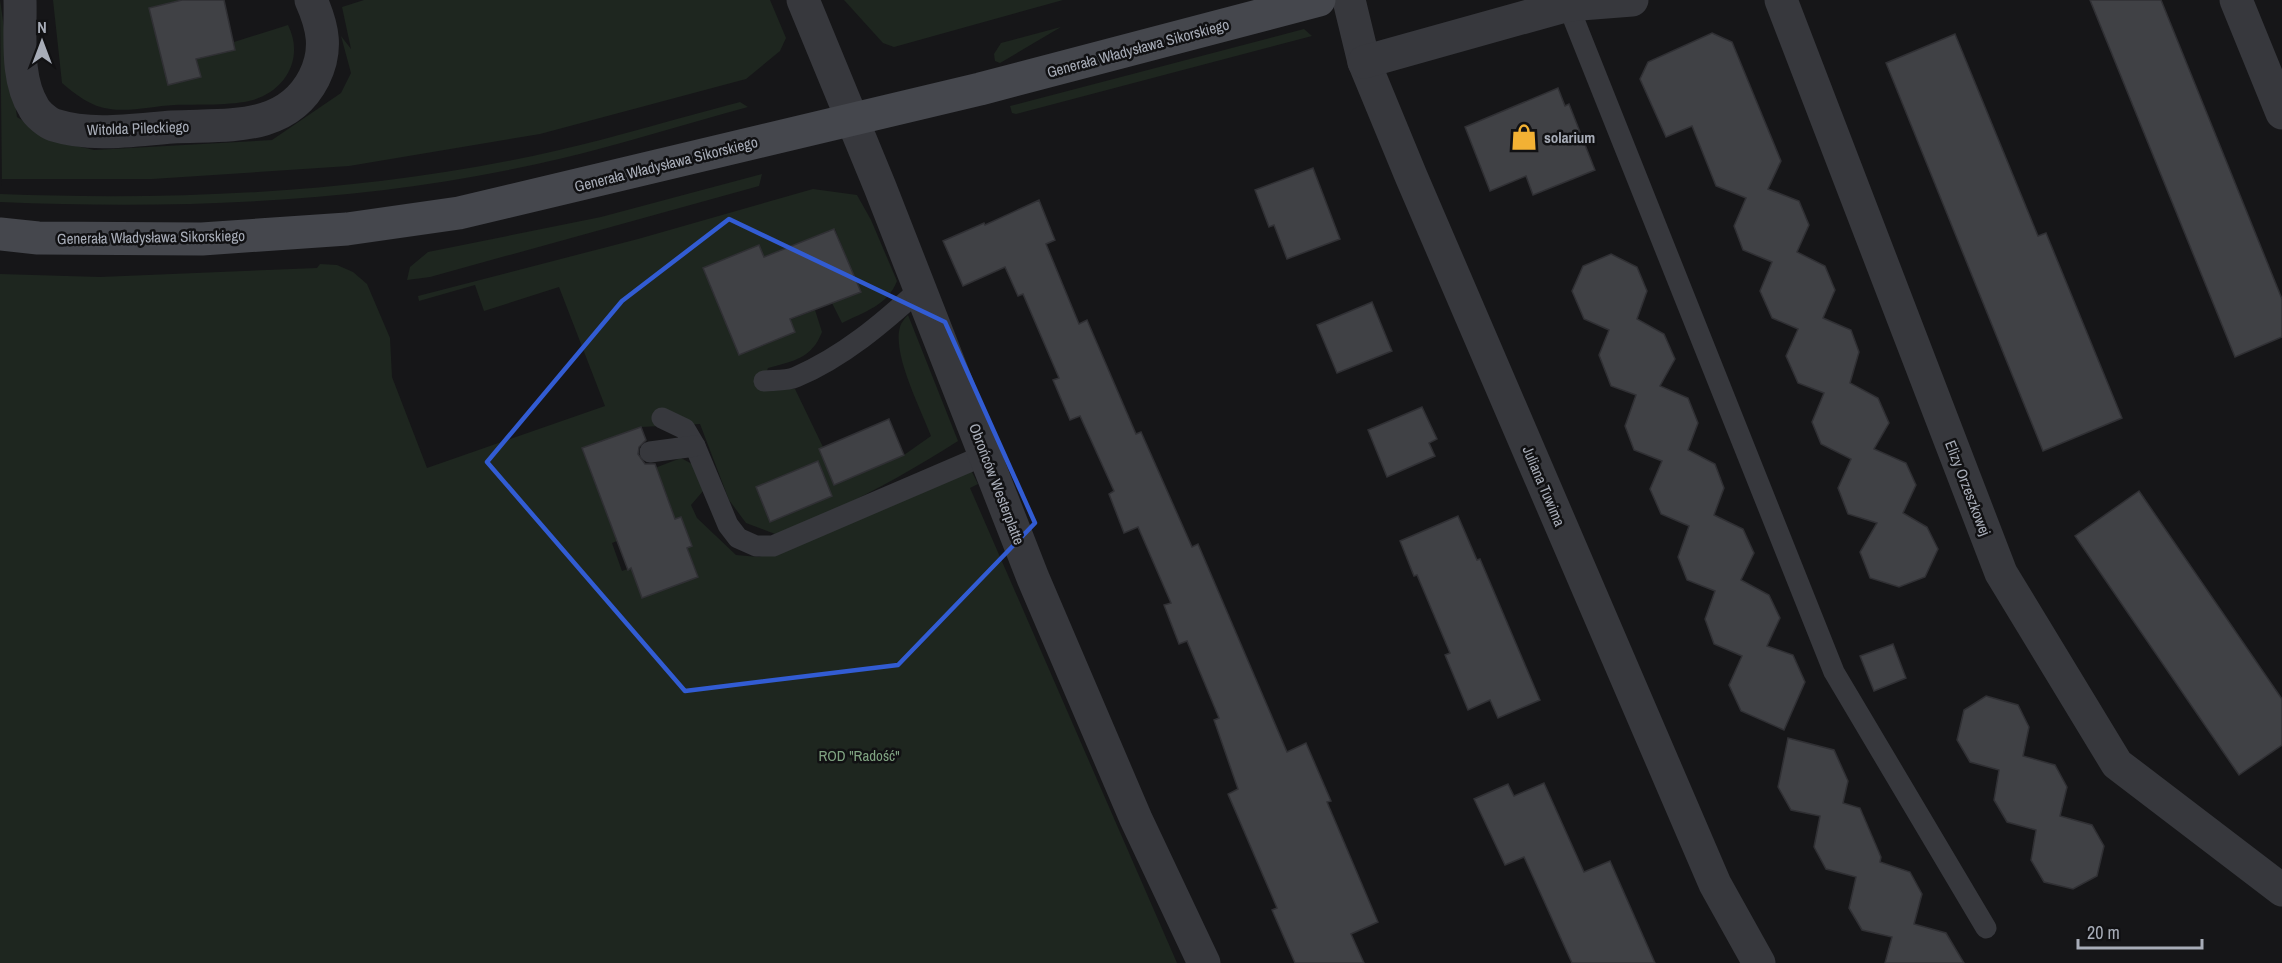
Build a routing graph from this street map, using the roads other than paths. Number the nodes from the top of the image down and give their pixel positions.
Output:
1 (20, 0) edge
2 (311, 0) edge
3 (803, 0) edge
4 (1319, 0) edge
5 (1349, 0) edge
6 (1632, 0) edge
7 (1782, 0) edge
8 (2236, 0) edge
9 (1568, 5) junction
10 (1364, 62) junction
11 (2282, 113) edge
12 (852, 120) junction
13 (0, 234) edge
14 (920, 288) junction
15 (764, 381) dead end
16 (662, 418) dead end
17 (695, 446) junction
18 (650, 452) dead end
19 (985, 455) junction
20 (2282, 890) edge
21 (1986, 928) dead end
22 (1204, 963) edge
23 (1759, 963) edge

1 - 2 street, Witolda Pileckiego
3 - 12 street, Obrońców Westerplatte
4 - 12 main road, Generała Władysława Sikorskiego
5 - 10 street, Juliana Tuwima
6 - 9 street
7 - 20 street, Elizy Orzeszkowej
8 - 11 street
9 - 10 street
9 - 21 lane
10 - 23 street, Juliana Tuwima
12 - 13 main road, Generała Władysława Sikorskiego
12 - 14 street, Obrońców Westerplatte
14 - 15 lane
14 - 19 street, Obrońców Westerplatte
16 - 17 lane
17 - 18 lane
17 - 19 lane
19 - 22 street, Obrońców Westerplatte

